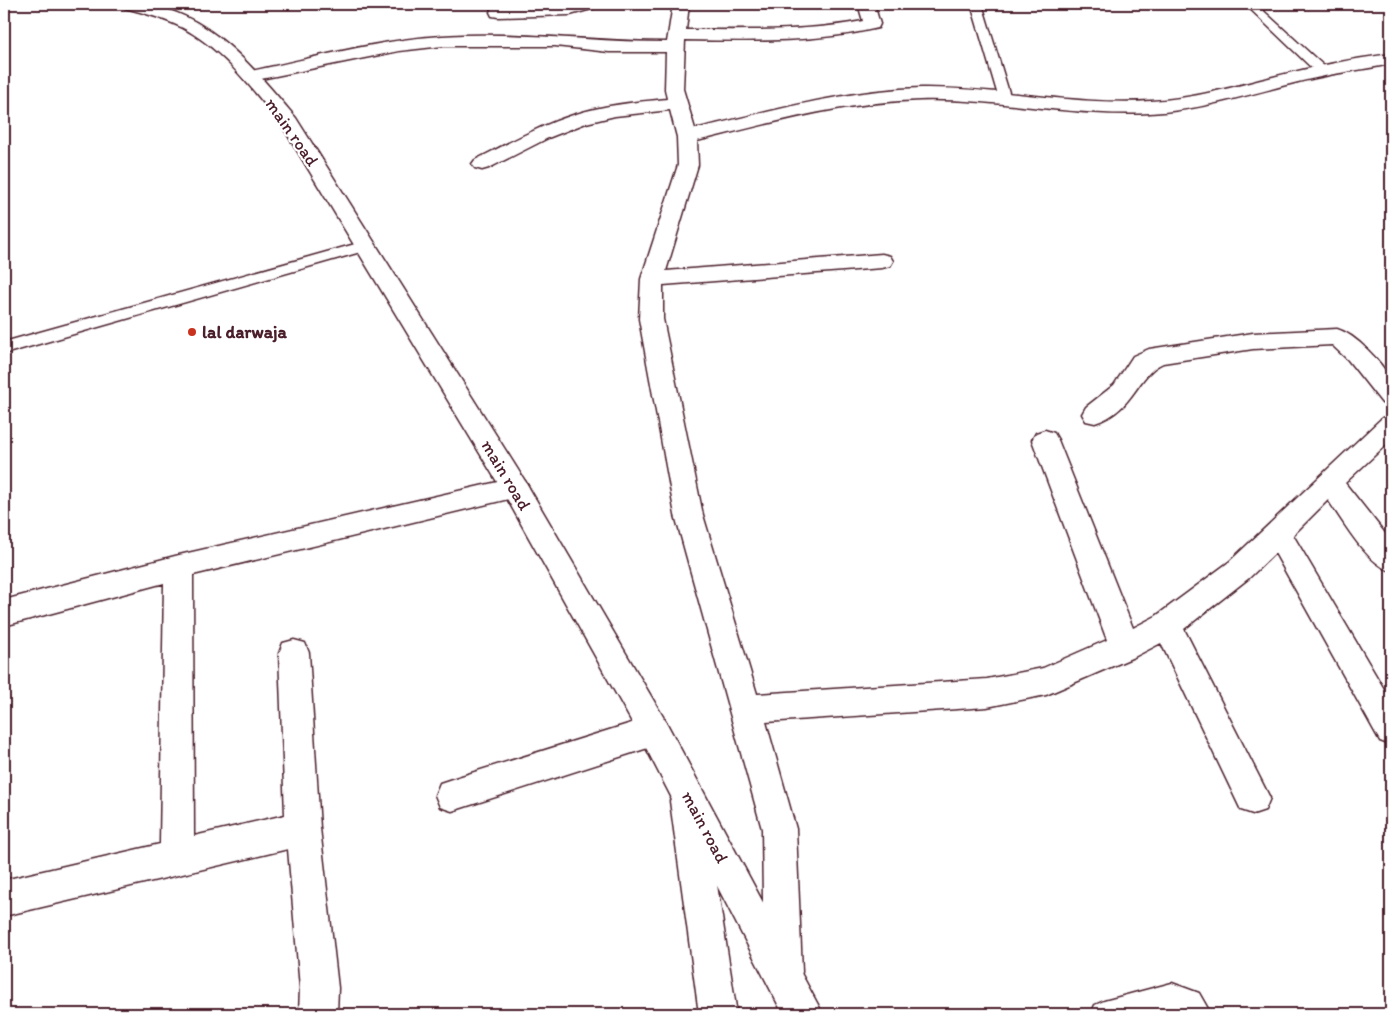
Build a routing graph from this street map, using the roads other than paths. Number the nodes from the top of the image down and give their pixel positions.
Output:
1 (589, 4) edge
2 (680, 4) edge
3 (866, 4) edge
4 (976, 4) edge
5 (1250, 4) edge
6 (148, 6) edge
7 (498, 12) dead end
8 (676, 41) junction
9 (1391, 59) edge
10 (1321, 70) junction
11 (251, 76) junction
12 (1005, 99) junction
13 (677, 104) junction
14 (687, 137) junction
15 (482, 164) dead end
16 (366, 246) junction
17 (882, 261) dead end
18 (652, 279) junction
19 (4, 348) edge
20 (1391, 397) edge
21 (1095, 414) dead end
22 (1391, 425) edge
23 (1045, 440) dead end
24 (1329, 482) junction
25 (515, 488) junction
26 (1277, 532) junction
27 (1391, 559) edge
28 (179, 567) junction
29 (4, 613) edge
30 (1167, 625) junction
31 (1125, 647) junction
32 (294, 653) dead end
33 (746, 709) junction
34 (1391, 730) edge
35 (654, 731) junction
36 (685, 790) junction
37 (452, 795) dead end
38 (1253, 798) dead end
39 (303, 828) junction
40 (177, 856) junction
41 (4, 898) edge
42 (783, 972) junction
43 (318, 1014) edge
44 (718, 1014) edge
45 (804, 1014) edge
46 (1104, 1014) edge
47 (1198, 1014) edge

1 - 7 street
2 - 8 street
3 - 8 street
4 - 12 lane
5 - 10 lane
6 - 11 street, main road
8 - 11 street
8 - 13 street
9 - 10 street
10 - 12 street
11 - 16 street, main road
12 - 14 street
13 - 14 street
13 - 15 street
14 - 18 street
16 - 19 lane
16 - 25 street, main road
17 - 18 street
18 - 33 street
20 - 21 street
22 - 24 street
23 - 31 street
24 - 26 street
24 - 27 street
25 - 28 street
25 - 35 street, main road
26 - 30 street
26 - 34 street
28 - 29 street
28 - 40 street
30 - 31 street
30 - 38 street
31 - 33 street
32 - 39 street
33 - 42 street
35 - 36 street, main road
35 - 37 street
36 - 42 street, main road
36 - 44 street
39 - 40 street
39 - 43 street
40 - 41 street
42 - 45 street, main road
46 - 47 lane

